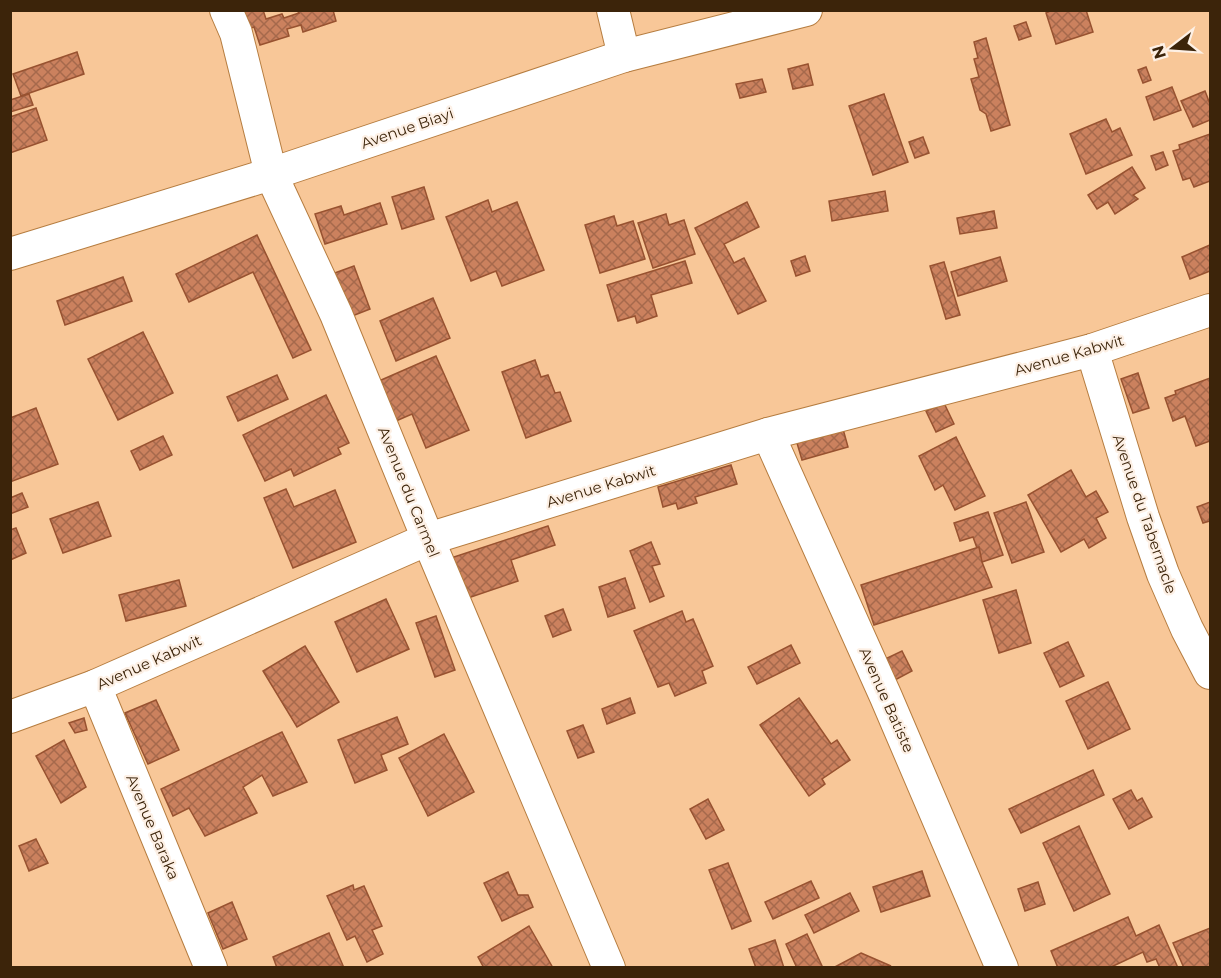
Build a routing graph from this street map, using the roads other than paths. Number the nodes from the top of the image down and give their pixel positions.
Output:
1 (226, 10) edge
2 (613, 10) edge
3 (806, 10) edge
4 (624, 56) junction
5 (272, 174) junction
6 (10, 254) edge
7 (1210, 310) edge
8 (1092, 350) junction
9 (768, 434) junction
10 (428, 539) junction
11 (1210, 673) edge
12 (94, 686) junction
13 (10, 717) edge
14 (211, 968) edge
15 (609, 968) edge
16 (1002, 968) edge

1 - 5 street, Avenue du Carmel
2 - 4 street
3 - 4 street, Avenue Biayi
4 - 5 street, Avenue Biayi
5 - 6 street, Avenue Biayi
5 - 10 street, Avenue du Carmel
7 - 8 street, Avenue Kabwit
8 - 9 street, Avenue Kabwit
8 - 11 street, Avenue du Tabernacle
9 - 10 street, Avenue Kabwit
9 - 16 street, Avenue Batiste
10 - 12 street, Avenue Kabwit
10 - 15 street, Avenue du Carmel
12 - 13 street, Avenue Kabwit
12 - 14 street, Avenue Baraka

